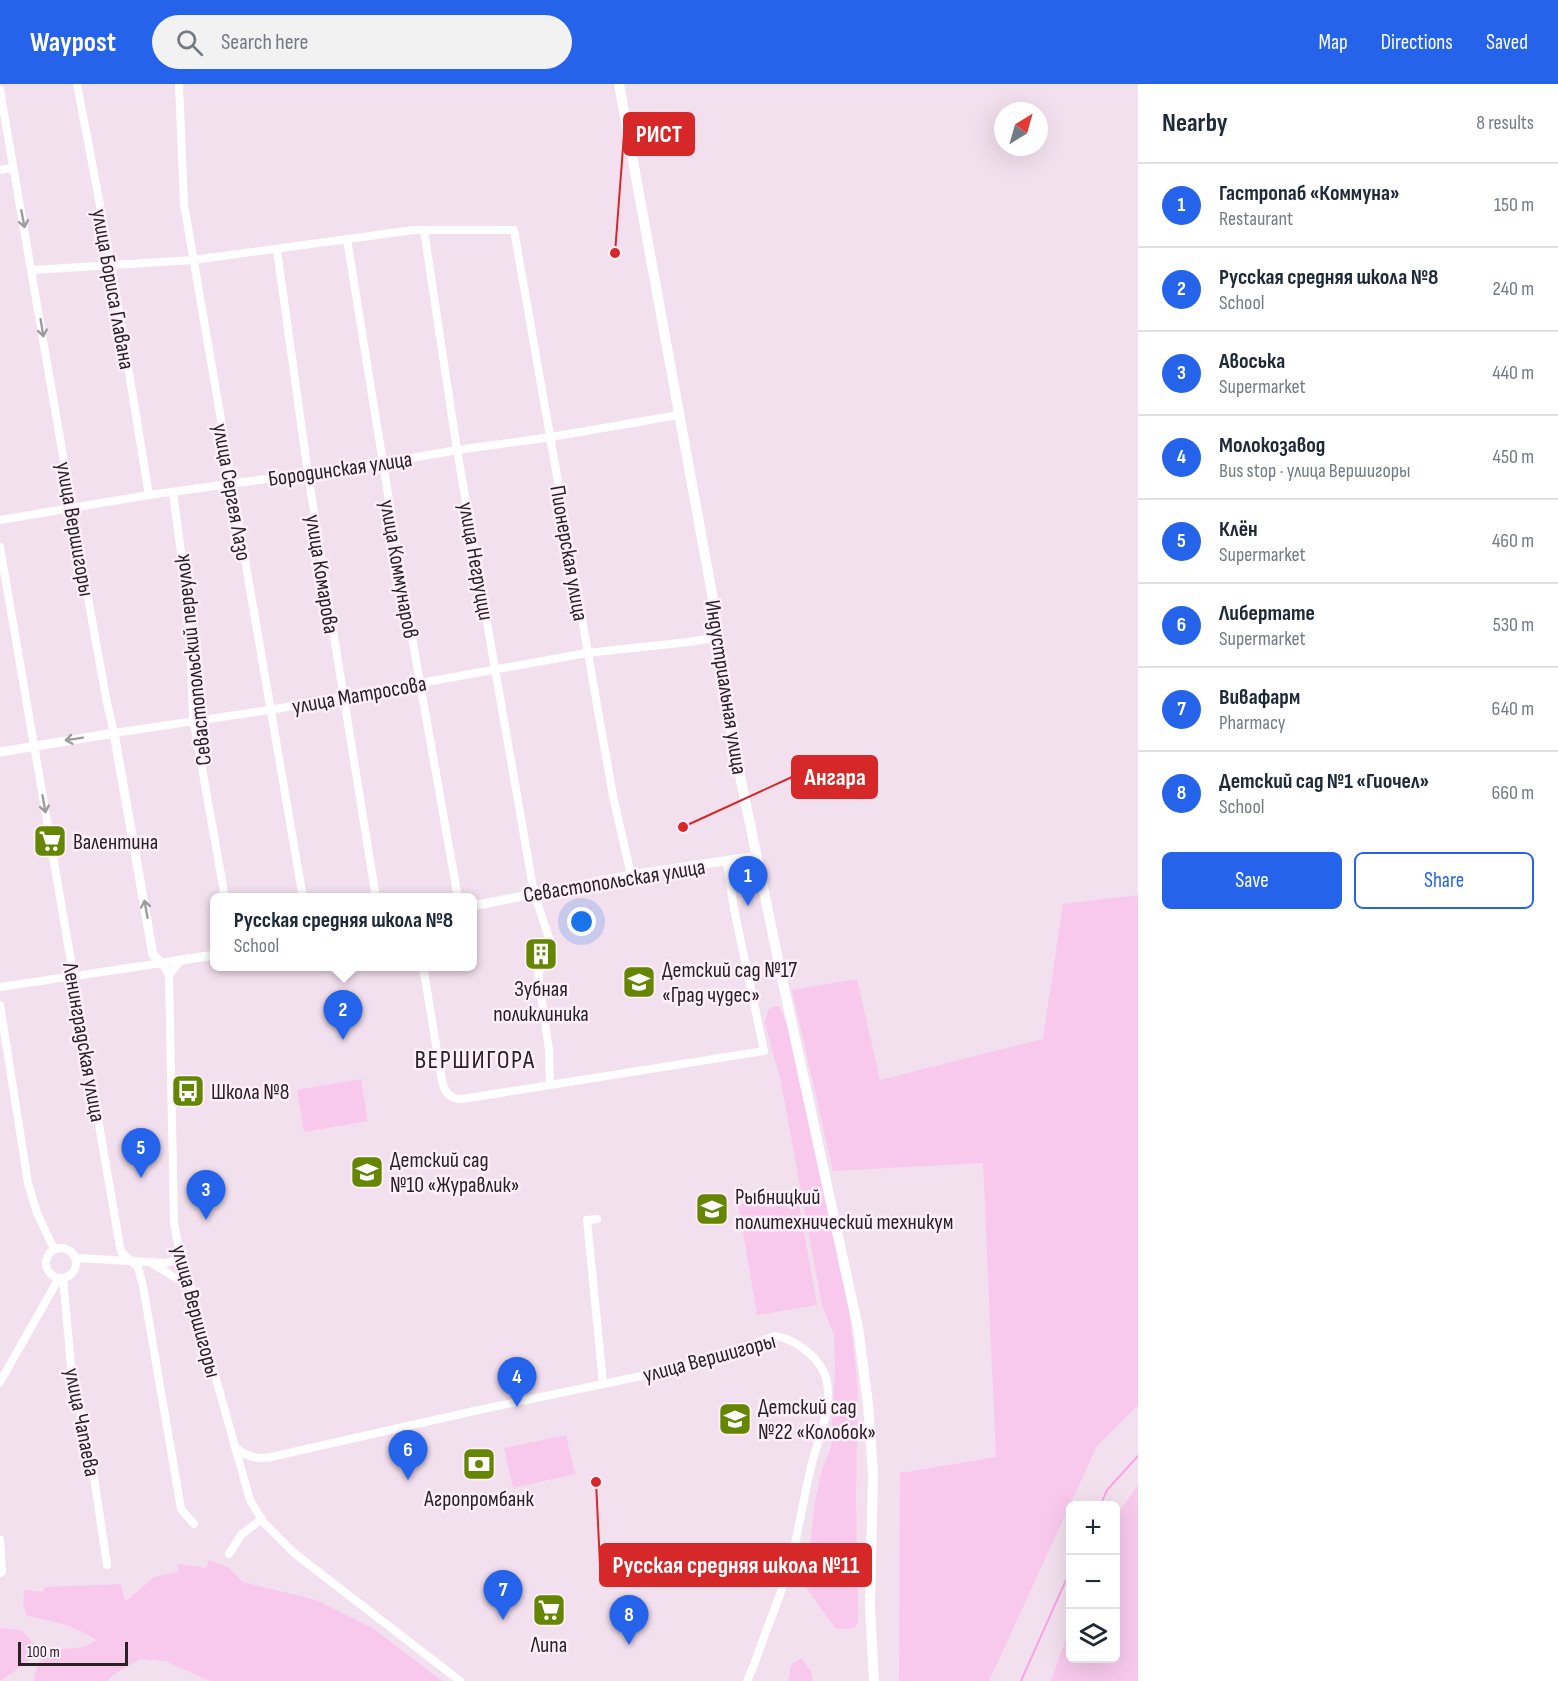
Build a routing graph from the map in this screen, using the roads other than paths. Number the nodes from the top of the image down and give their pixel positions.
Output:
1 (77, 84) edge
2 (179, 84) edge
3 (619, 84) edge
4 (0, 90) edge
5 (13, 168) junction
6 (0, 170) edge
7 (423, 230) junction
8 (347, 239) junction
9 (277, 250) junction
10 (193, 260) junction
11 (111, 263) junction
12 (33, 270) junction
13 (679, 415) junction
14 (551, 437) junction
15 (457, 450) junction
16 (383, 464) junction
17 (308, 474) junction
18 (232, 484) junction
19 (173, 493) junction
20 (149, 495) junction
21 (72, 508) junction
22 (0, 520) edge
23 (0, 547) edge
24 (718, 637) junction
25 (587, 653) junction
26 (497, 669) junction
27 (420, 684) junction
28 (342, 696) junction
29 (270, 710) junction
30 (194, 722) junction
31 (114, 733) junction
32 (34, 746) junction
33 (0, 752) edge
34 (757, 855) junction
35 (727, 862) junction
36 (631, 875) junction
37 (224, 893) edge
38 (302, 893) edge
39 (375, 893) edge
40 (457, 893) edge
41 (534, 893) junction
42 (477, 905) edge
43 (210, 956) edge
44 (180, 961) junction
45 (162, 963) junction
46 (424, 971) edge
47 (169, 975) junction
48 (74, 976) junction
49 (0, 987) edge
50 (0, 1005) edge
51 (550, 1084) junction
52 (597, 1219) dead end
53 (54, 1249) junction
54 (182, 1254) junction
55 (76, 1258) junction
56 (133, 1262) junction
57 (152, 1263) junction
58 (61, 1278) junction
59 (192, 1288) junction
60 (0, 1382) edge
61 (603, 1383) junction
62 (235, 1447) junction
63 (262, 1520) junction
64 (194, 1524) dead end
65 (0, 1540) edge
66 (229, 1554) dead end
67 (107, 1565) dead end
68 (1, 1572) edge
69 (460, 1681) edge
70 (747, 1681) edge
71 (874, 1681) edge

1 - 11 street, улица Бориса Главана
2 - 10 street, улица Сергея Лазо
3 - 13 main road, Индустриальная улица
4 - 5 street, улица Вершигоры
5 - 6 street
5 -> 12 street, улица Вершигоры
7 - 8 street
7 - 14 street, Пионерская улица
7 - 15 street, улица Негруцци
8 - 9 street
8 - 16 street, улица Коммунаров
9 - 10 street
9 - 17 street, улица Комарова
10 - 11 street
10 - 18 street, улица Сергея Лазо
11 - 12 street
11 - 20 street, улица Бориса Главана
12 -> 21 street, улица Вершигоры
13 - 14 street, Бородинская улица
13 - 24 main road, Индустриальная улица
14 - 15 street, Бородинская улица
14 - 25 street, Пионерская улица
15 - 16 street, Бородинская улица
15 - 26 street, улица Негруцци
16 - 17 street, Бородинская улица
16 - 27 street, улица Коммунаров
17 - 18 street, Бородинская улица
17 - 28 street, улица Комарова
18 - 19 street, Бородинская улица
18 - 29 street, улица Сергея Лазо
19 - 20 street, Бородинская улица
19 - 30 street, Севастопольский переулок
20 - 21 street, Бородинская улица
21 - 22 street, Бородинская улица
21 - 31 street, улица Вершигоры
23 - 32 street, Ленинградская улица
24 - 25 street, улица Матросова
24 - 34 main road, Индустриальная улица
25 - 26 street, улица Матросова
25 - 36 street, Пионерская улица
26 - 27 street, улица Матросова
26 - 41 street, улица Негруцци
27 - 28 street, улица Матросова
27 - 40 street, улица Коммунаров
28 - 29 street, улица Матросова
28 - 39 street, улица Комарова
29 - 30 street, улица Матросова
29 - 38 street, улица Сергея Лазо
30 - 31 street, улица Матросова
30 - 37 street, Севастопольский переулок
31 -> 32 street, улица Матросова
45 -> 31 street, улица Вершигоры
32 - 33 street, улица Матросова
32 -> 48 street, Ленинградская улица
34 - 35 street, Севастопольская улица
34 - 71 main road, Индустриальная улица
35 - 36 street, Севастопольская улица
35 - 51 street
36 - 41 street, Севастопольская улица
41 - 42 street, Севастопольская улица
41 - 51 street, улица Негруцци
43 - 44 street
44 - 45 street
44 - 47 street
45 - 47 street
45 - 48 street
46 - 51 street
47 - 54 street, улица Вершигоры
48 - 49 street
48 - 56 street, Ленинградская улица
50 - 53 street
52 - 61 street
53 - 55 street
53 - 58 street, улица Чапаева
54 - 57 street
54 - 59 street, улица Вершигоры
55 - 56 street
55 - 58 street
56 - 57 street
56 - 64 street, Ленинградская улица
57 - 59 street
58 - 60 street
58 - 67 street, улица Чапаева
59 - 62 street, улица Вершигоры
61 - 62 street, улица Вершигоры
61 - 70 street, улица Вершигоры
62 - 63 street, улица Вершигоры
63 - 66 street
63 - 69 street, улица Вершигоры
65 - 68 street

